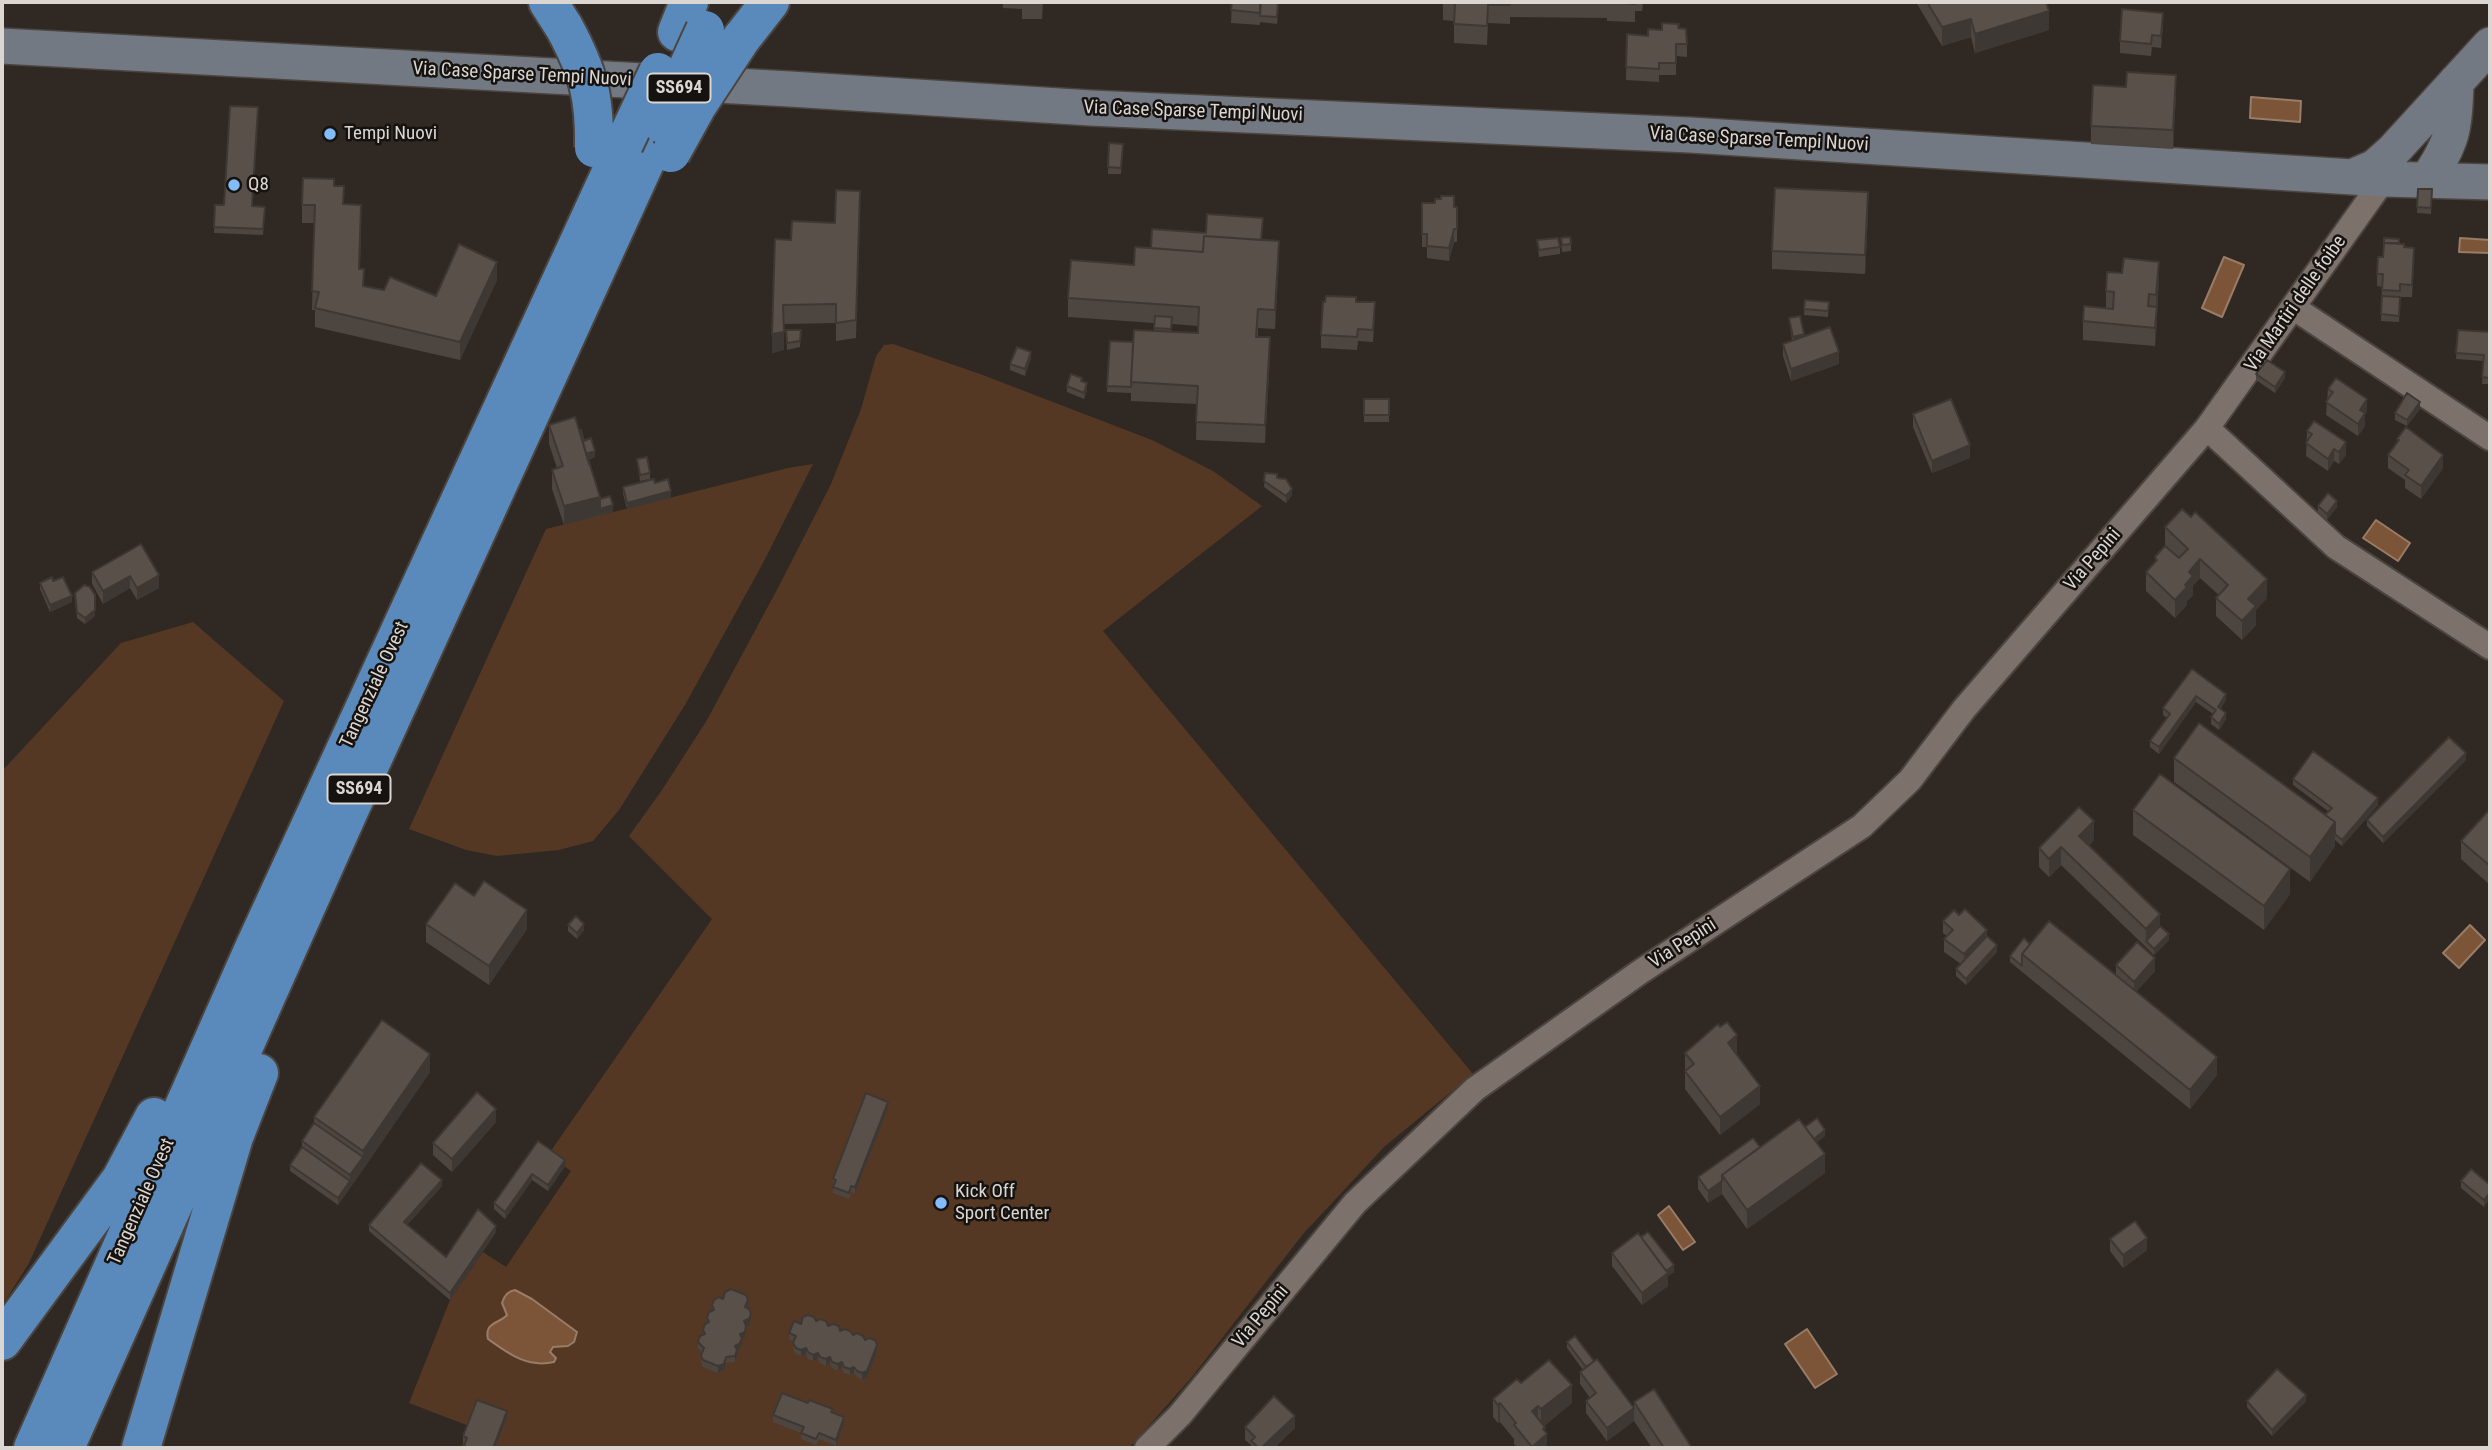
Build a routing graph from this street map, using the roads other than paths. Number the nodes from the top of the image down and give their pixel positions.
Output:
1 (770, 2) edge
2 (556, 14) edge
3 (697, 16) edge
4 (2490, 45) edge
5 (2, 46) edge
6 (2456, 82) junction
7 (2418, 125) junction
8 (2450, 142) junction
9 (635, 148) junction
10 (2369, 177) junction
11 (2427, 180) junction
12 (2486, 182) edge
13 (2294, 307) junction
14 (2207, 428) junction
15 (2490, 438) edge
16 (2490, 647) edge
17 (348, 813) junction
18 (254, 948) junction
19 (2, 1341) edge
20 (52, 1440) edge
21 (141, 1448) edge
22 (1147, 1448) edge

1 - 9 highway, bridge
2 - 9 highway, bridge
3 - 9 highway, Tangenziale Ovest / SS694, bridge
4 - 6 street
5 - 10 street, Via Case Sparse Tempi Nuovi
6 - 7 street
6 - 8 street
7 - 10 street
7 - 11 street
8 - 11 street
8 - 12 street
9 - 17 highway, Tangenziale Ovest / SS694
9 - 18 highway, Tangenziale Ovest / SS694
10 - 11 street, Via Case Sparse Tempi Nuovi
10 - 13 street, Via Martiri delle foibe
11 - 12 street, Via Case Sparse Tempi Nuovi
13 - 14 street, Via Martiri delle foibe
13 - 15 street
14 - 16 street
14 - 22 street, Via Pepini
17 - 20 highway, Tangenziale Ovest / SS694
17 - 21 highway
18 - 19 highway
18 - 20 highway, Tangenziale Ovest / SS694

